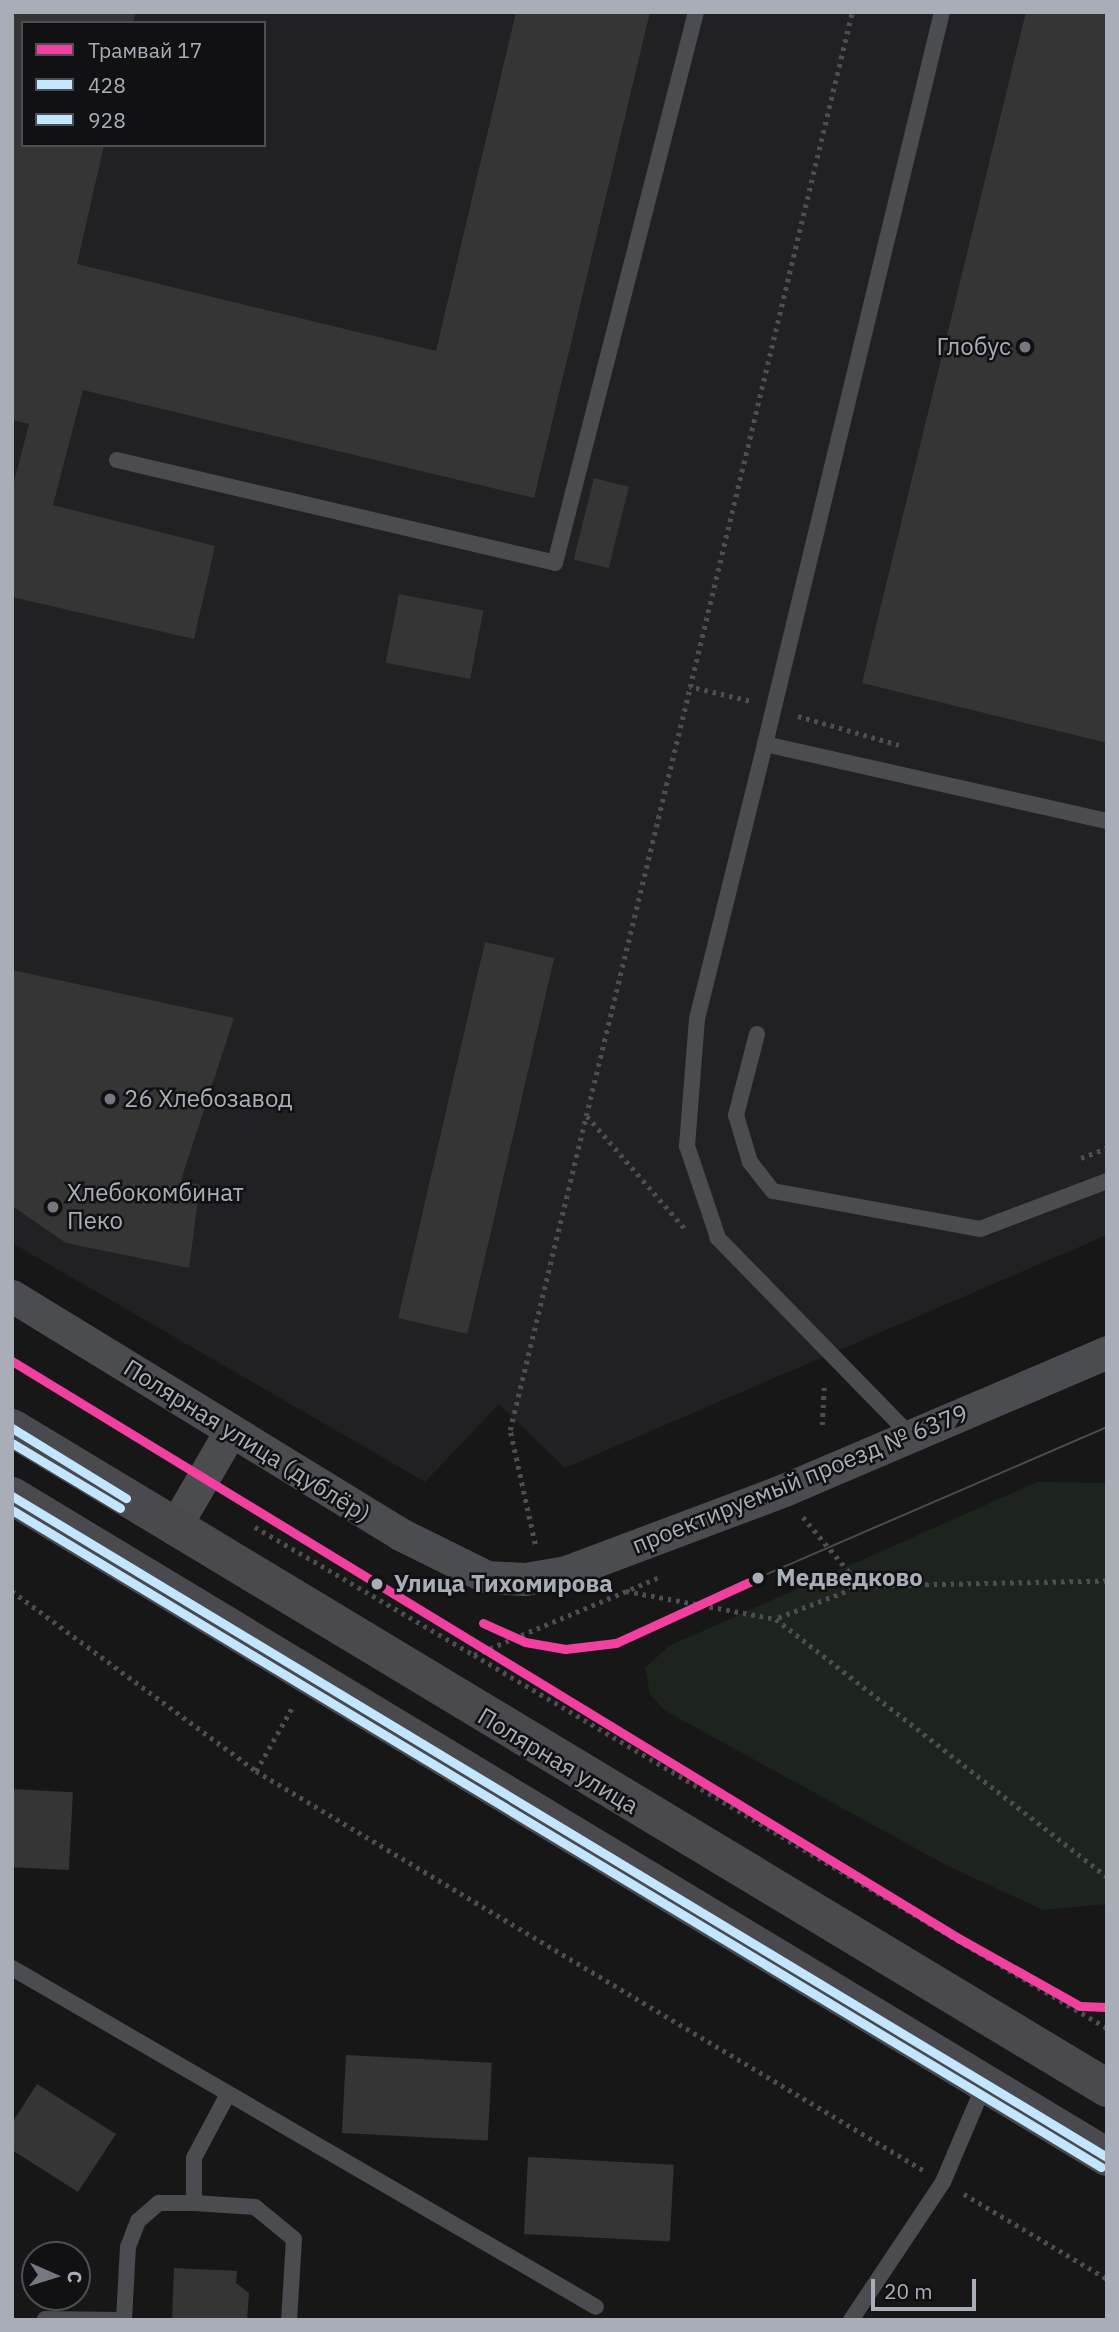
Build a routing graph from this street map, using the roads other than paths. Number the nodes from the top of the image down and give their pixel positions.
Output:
1 (696, 12) edge
2 (942, 12) edge
3 (117, 460) dead end
4 (765, 744) junction
5 (1107, 821) edge
6 (757, 1034) dead end
7 (1107, 1181) edge
8 (12, 1296) edge
9 (1107, 1352) edge
10 (12, 1428) edge
11 (231, 1430) junction
12 (911, 1436) junction
13 (12, 1496) edge
14 (174, 1528) junction
15 (487, 1577) joint
16 (12, 1969) edge
17 (985, 2083) junction
18 (1107, 2088) edge
19 (228, 2094) junction
20 (1107, 2157) edge
21 (194, 2203) junction
22 (596, 2307) dead end
23 (45, 2319) edge
24 (123, 2320) edge
25 (289, 2320) edge
26 (851, 2320) edge

1 - 3 lane
2 - 4 lane
4 - 5 lane
4 - 12 lane
6 - 7 lane
8 - 11 street, Полярная улица (дублёр)
9 - 12 street, проектируемый проезд № 6379
10 - 14 main road, Полярная улица
11 - 14 street
11 - 15 street, Полярная улица (дублёр)
12 - 15 street, проектируемый проезд № 6379
13 - 17 main road
14 - 18 main road, Полярная улица
16 - 19 lane
17 - 20 main road
17 - 26 lane
19 - 21 lane
19 - 22 lane
21 - 24 lane
21 - 25 lane
23 - 24 lane

